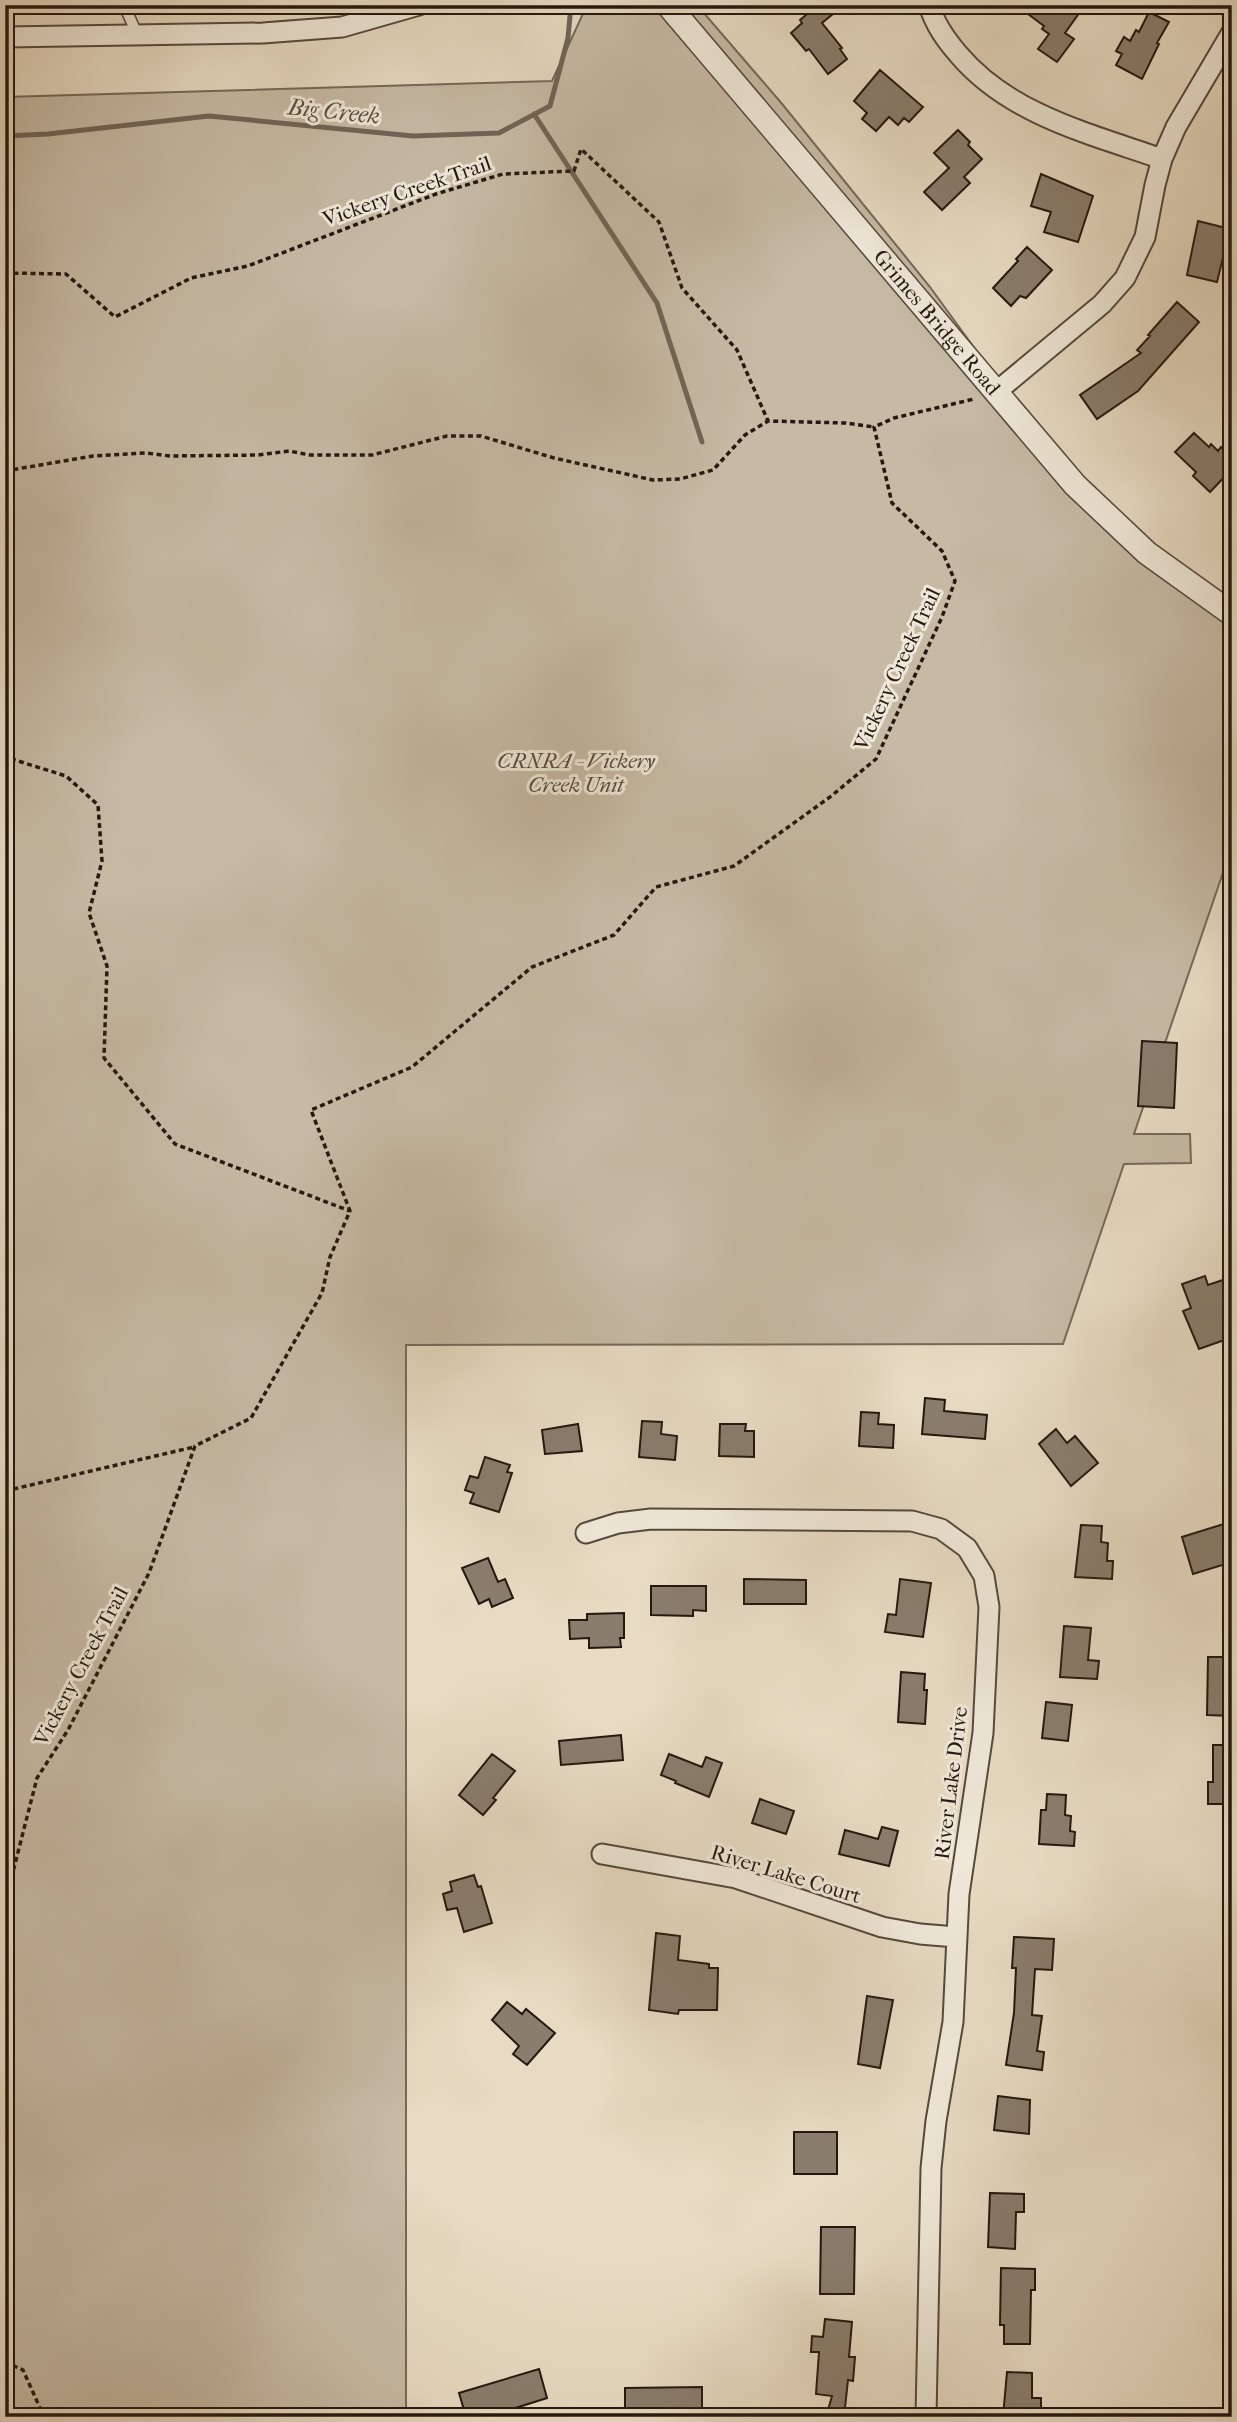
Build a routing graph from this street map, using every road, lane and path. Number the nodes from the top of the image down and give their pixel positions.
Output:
1 (124, 5) edge
2 (419, 5) edge
3 (668, 5) edge
4 (929, 5) edge
5 (1232, 32) edge
6 (137, 34) junction
7 (5, 37) edge
8 (1162, 159) junction
9 (5, 273) edge
10 (996, 392) junction
11 (768, 421) junction
12 (874, 426) junction
13 (5, 471) edge
14 (1232, 614) edge
15 (5, 752) edge
16 (350, 1211) junction
17 (195, 1446) junction
18 (5, 1491) edge
19 (586, 1534) dead end
20 (602, 1854) dead end
21 (5, 1903) edge
22 (956, 1937) junction
23 (5, 2362) edge
24 (44, 2417) edge
25 (926, 2417) edge

1 - 6 lane
2 - 6 street
3 - 10 street, Grimes Bridge Road
4 - 8 street
5 - 8 street
6 - 7 street
8 - 10 street
9 - 11 path, Vickery Creek Trail
10 - 12 path
10 - 14 street, Grimes Bridge Road
11 - 12 path
11 - 13 path
12 - 16 path, Vickery Creek Trail
15 - 16 path
16 - 17 path
17 - 18 path
17 - 21 path, Vickery Creek Trail
19 - 22 street, River Lake Drive
20 - 22 street, River Lake Court
22 - 25 street, River Lake Drive
23 - 24 path

